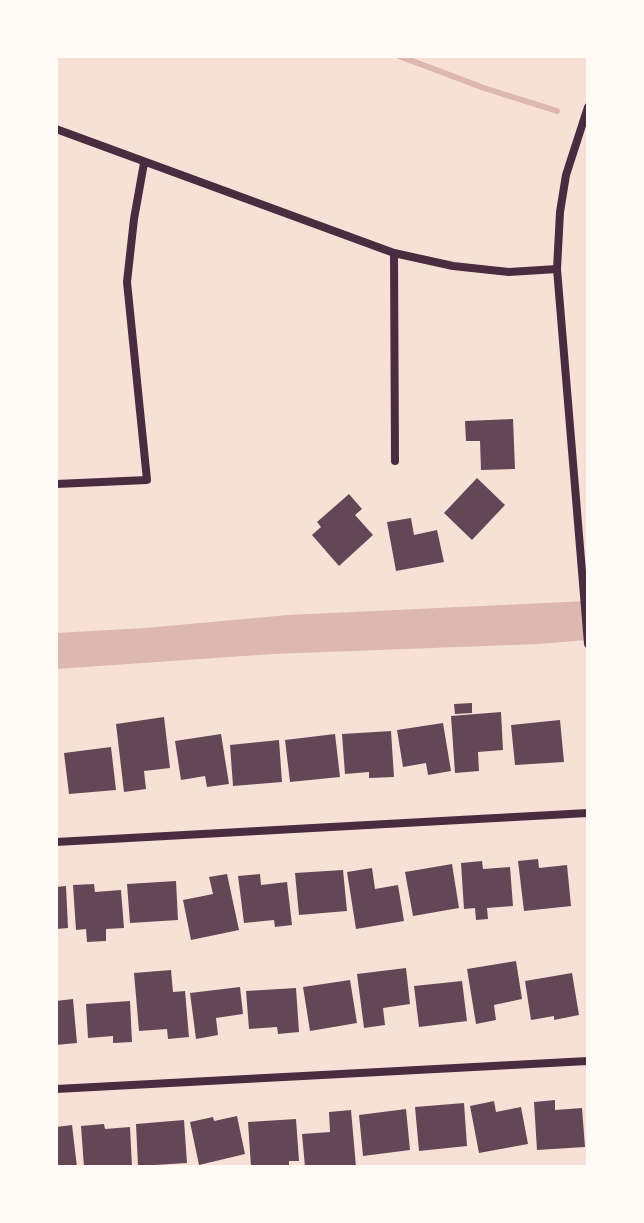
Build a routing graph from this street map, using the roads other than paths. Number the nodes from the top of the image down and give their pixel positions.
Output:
1 (588, 107) edge
2 (56, 129) edge
3 (144, 163) junction
4 (394, 253) junction
5 (557, 269) junction
6 (395, 461) dead end
7 (56, 484) edge
8 (588, 644) edge
9 (588, 813) edge
10 (56, 842) edge
11 (588, 1061) edge
12 (56, 1089) edge

1 - 5 street
2 - 3 street
3 - 4 street
3 - 7 street
4 - 5 street
4 - 6 street
5 - 8 street
9 - 10 street
11 - 12 street

